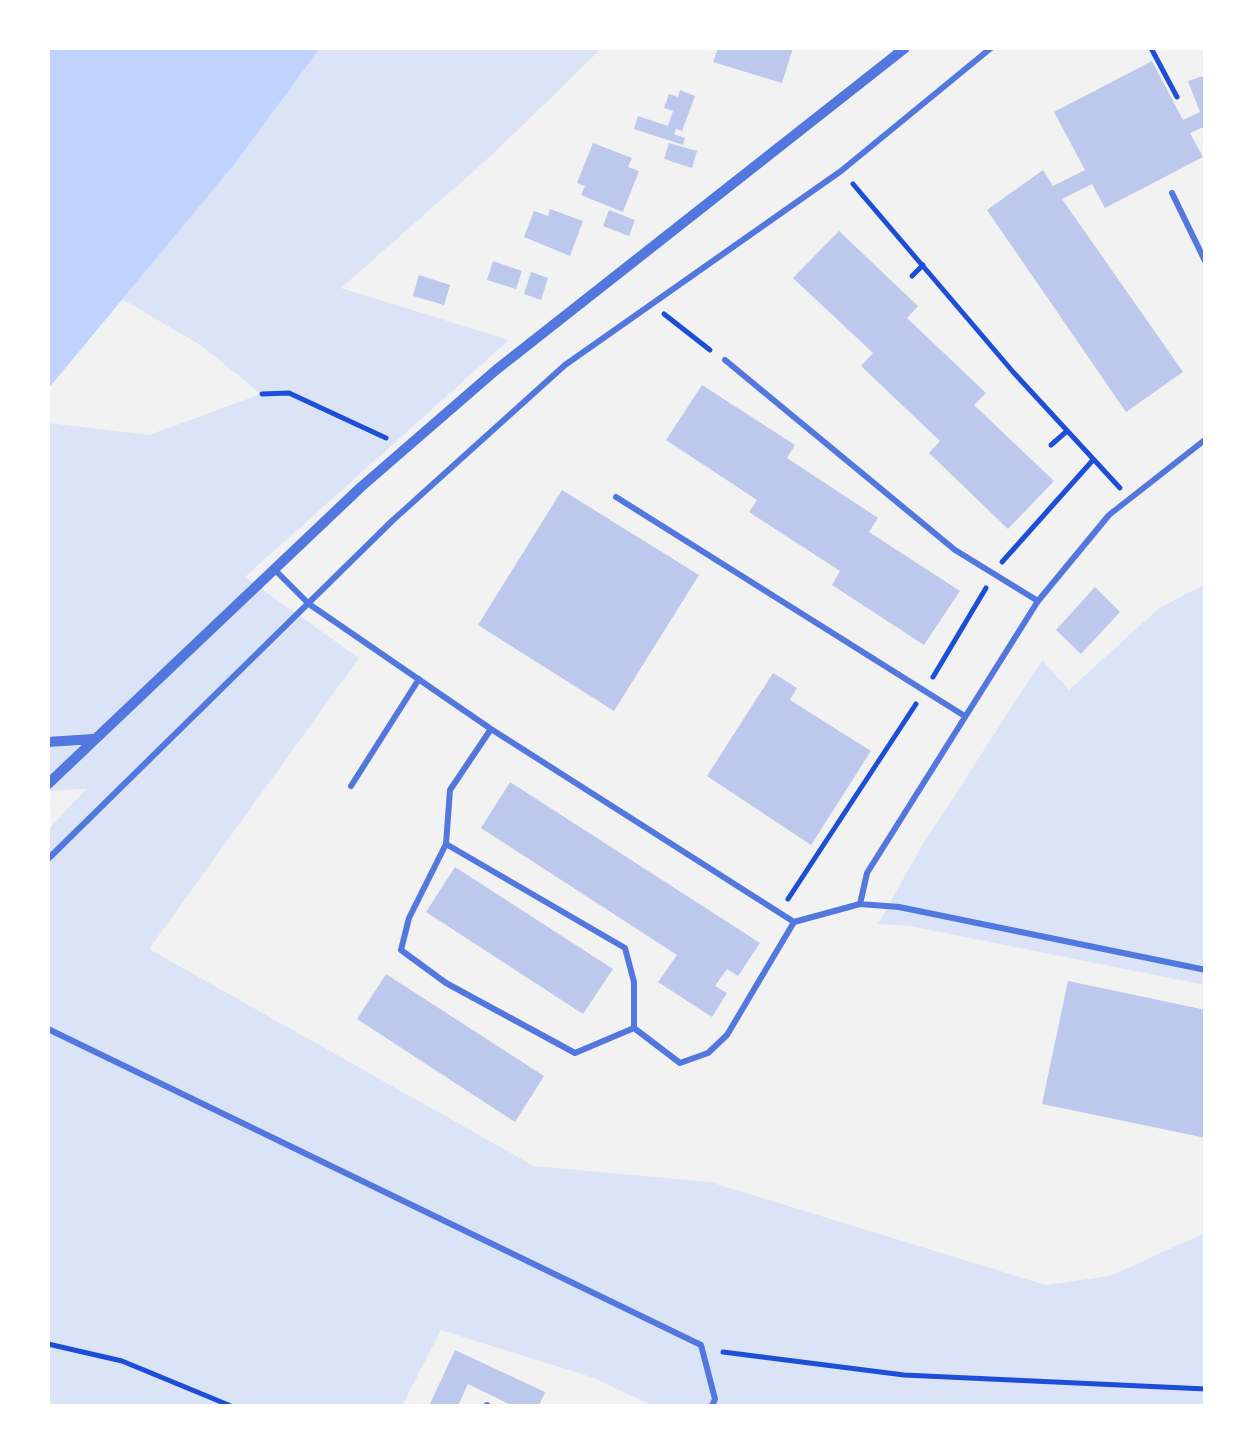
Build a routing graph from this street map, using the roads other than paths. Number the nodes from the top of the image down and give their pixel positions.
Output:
1 (905, 48) edge
2 (992, 48) edge
3 (1172, 193) dead end
4 (1206, 264) edge
5 (725, 360) dead end
6 (1206, 439) edge
7 (616, 496) dead end
8 (274, 570) junction
9 (1038, 601) junction
10 (309, 604) junction
11 (419, 679) junction
12 (964, 715) junction
13 (491, 730) junction
14 (94, 740) junction
15 (48, 742) edge
16 (48, 784) edge
17 (351, 786) dead end
18 (446, 844) junction
19 (48, 859) edge
20 (860, 904) junction
21 (794, 922) junction
22 (1206, 970) edge
23 (48, 1028) edge
24 (634, 1028) junction
25 (712, 1406) edge

1 - 8 street
2 - 10 lane
3 - 4 lane
5 - 9 lane
6 - 9 lane
7 - 12 lane
8 - 10 lane
8 - 14 street
9 - 12 lane
10 - 11 lane
10 - 19 lane
11 - 13 lane
11 - 17 lane
12 - 20 lane
13 - 18 lane
13 - 21 lane
14 - 15 street
14 - 16 street
18 - 24 lane
18 - 24 lane
20 - 21 lane
20 - 22 lane
21 - 24 lane
23 - 25 lane

